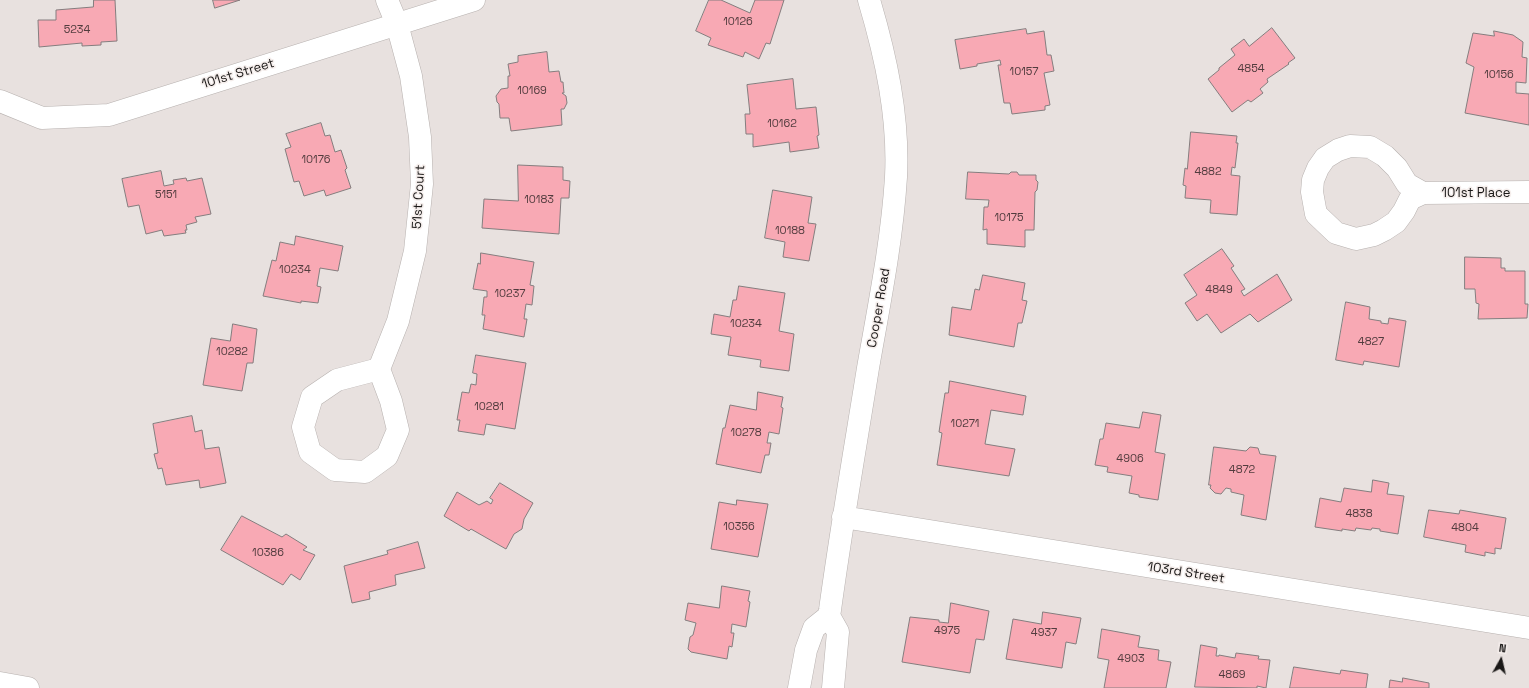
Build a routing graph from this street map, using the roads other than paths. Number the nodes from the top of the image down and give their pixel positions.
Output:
1 (387, 0) edge
2 (474, 0) edge
3 (869, 0) edge
4 (397, 24) junction
5 (0, 101) edge
6 (1529, 192) edge
7 (1424, 193) junction
8 (379, 368) junction
9 (843, 517) junction
10 (829, 616) junction
11 (1529, 628) edge
12 (0, 683) edge
13 (28, 688) edge
14 (798, 688) edge
15 (833, 688) edge

1 - 4 street, 51st Court
2 - 4 street, 101st Street
3 - 9 street, Cooper Road
4 - 5 street, 101st Street
4 - 8 street, 51st Court
6 - 7 street, 101st Place
7 - 7 street, 101st Place
8 - 8 street
9 - 10 street, Cooper Road
9 - 11 street, 103rd Street
10 - 14 street
10 - 15 street
12 - 13 street

